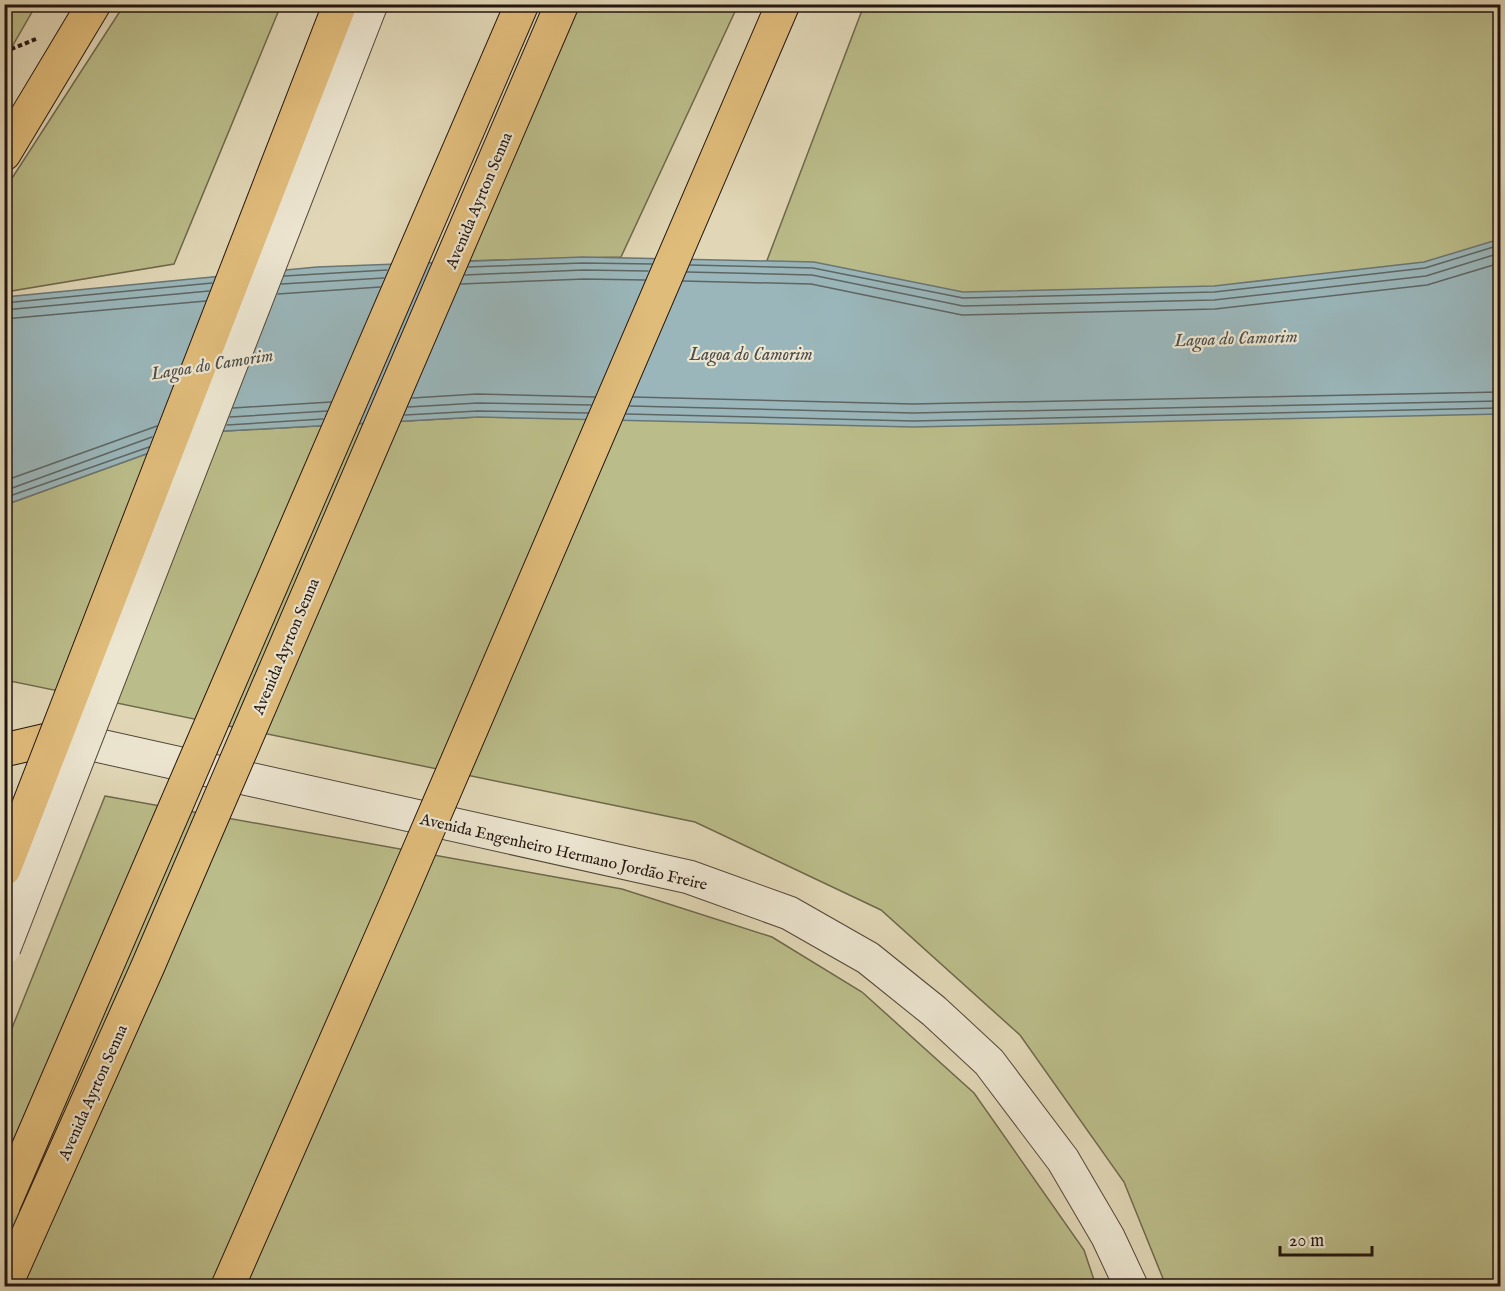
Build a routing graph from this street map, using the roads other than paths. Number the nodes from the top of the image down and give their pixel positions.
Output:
1 (94, 4) edge
2 (340, 4) edge
3 (371, 4) edge
4 (522, 4) edge
5 (562, 4) edge
6 (783, 4) edge
7 (4, 154) edge
8 (4, 726) edge
9 (60, 737) junction
10 (4, 750) edge
11 (4, 869) edge
12 (4, 948) edge
13 (4, 1204) edge
14 (5, 1287) edge
15 (228, 1287) edge
16 (1131, 1287) edge

1 - 7 highway
2 - 11 highway, bridge
3 - 12 street, bridge
4 - 13 highway, bridge
5 - 14 highway, Avenida Ayrton Senna, bridge
6 - 15 highway, bridge
8 - 9 highway
9 - 10 highway
9 - 16 street, Avenida Engenheiro Hermano Jordão Freire

